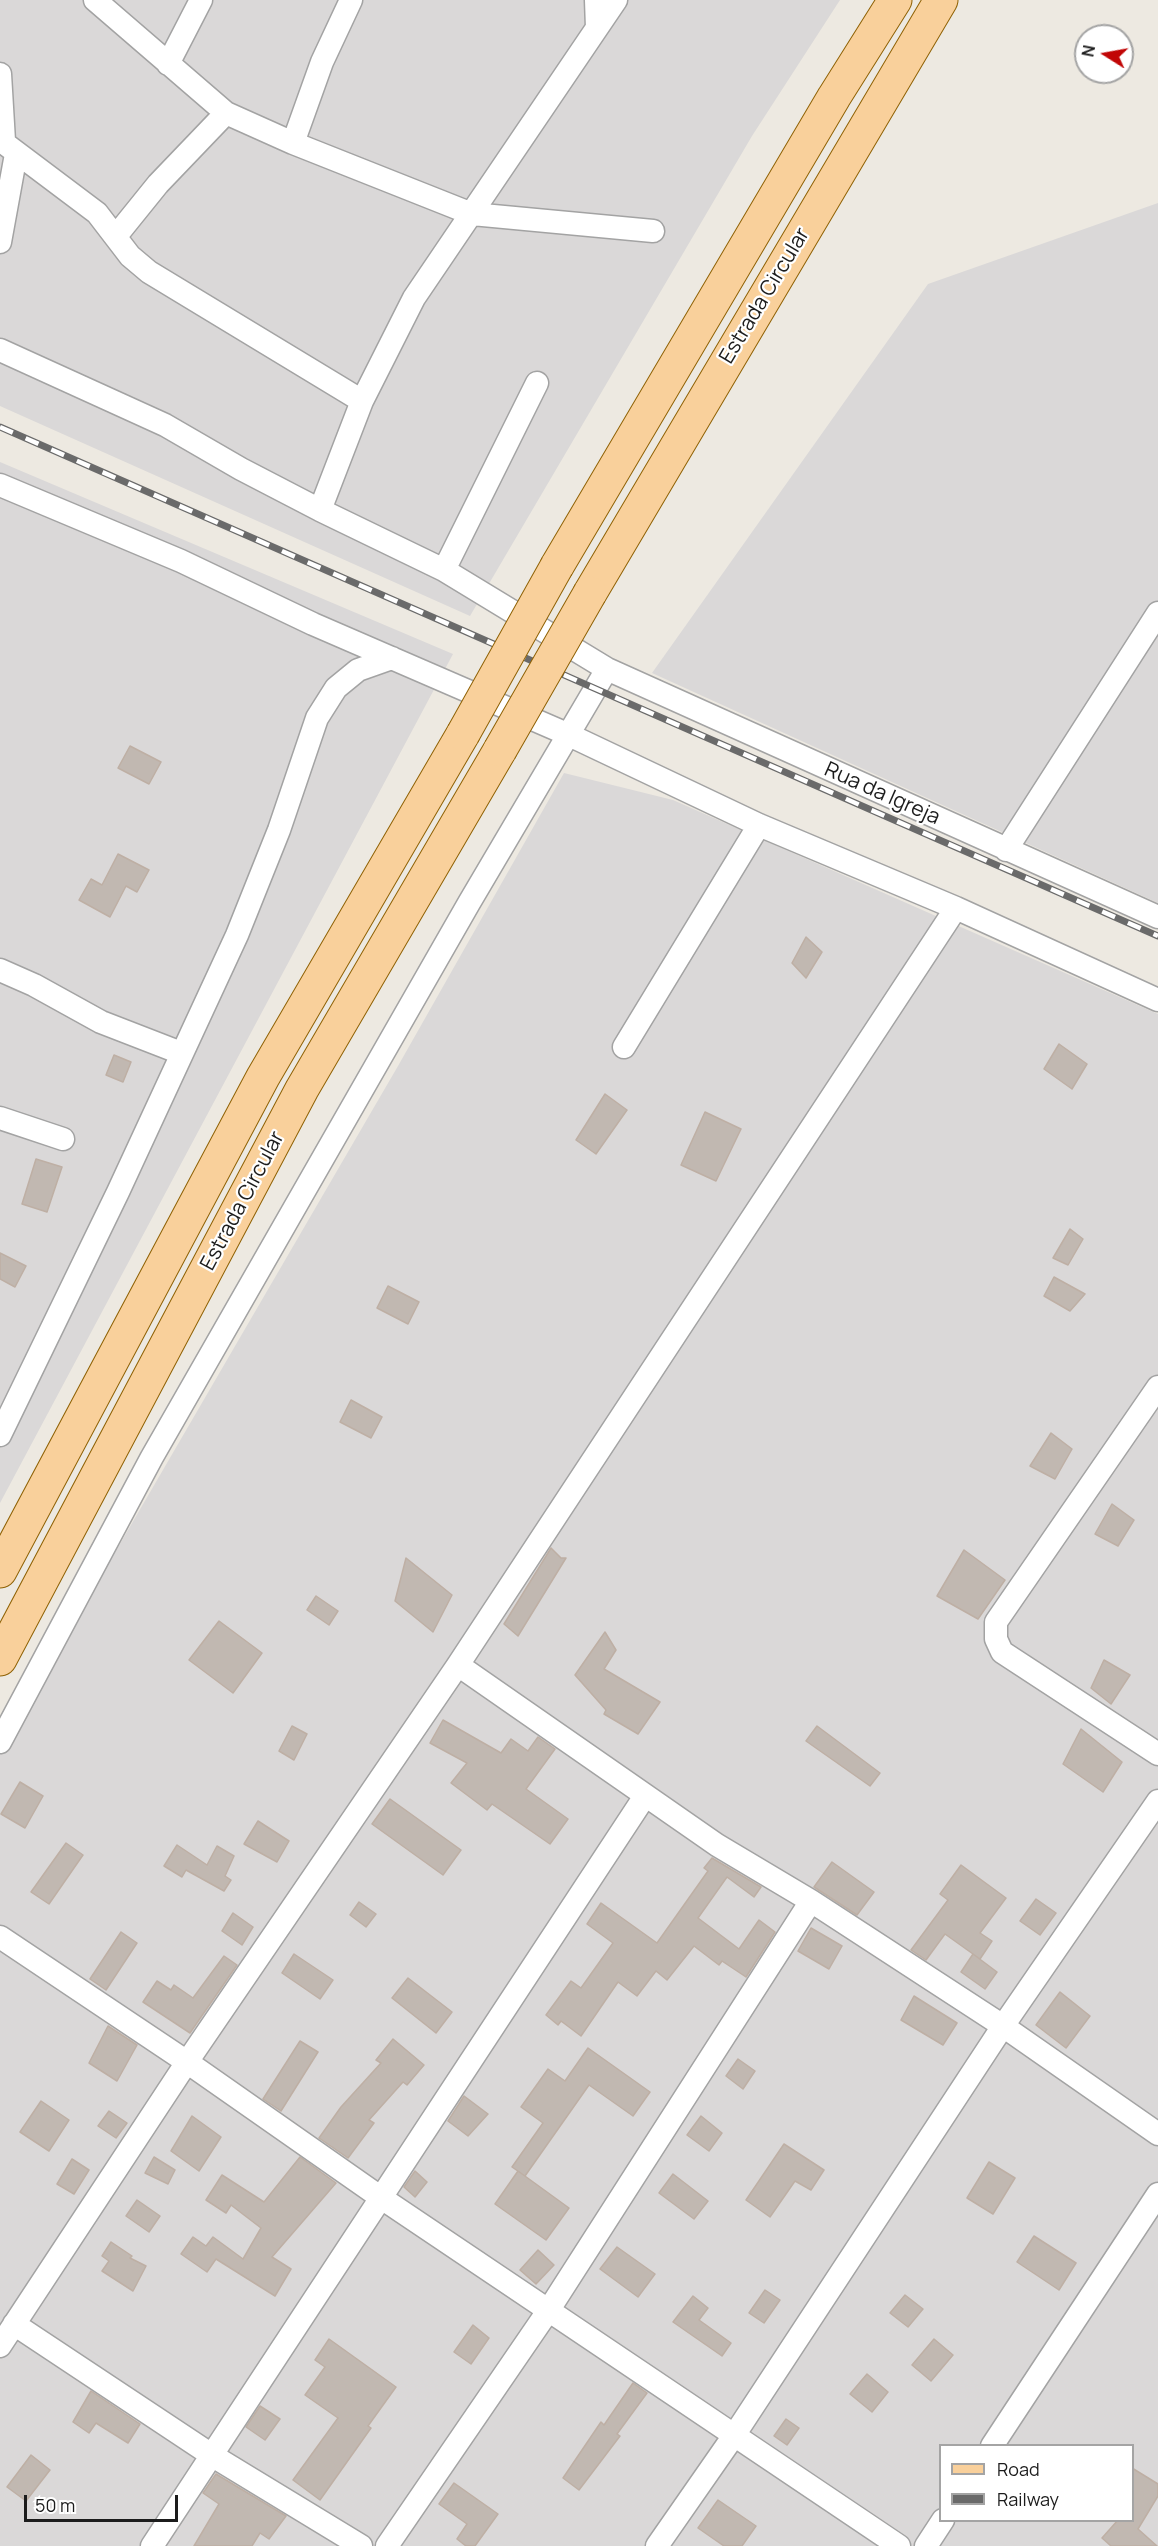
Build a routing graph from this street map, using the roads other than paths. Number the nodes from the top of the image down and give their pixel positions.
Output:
1 (95, 0) edge
2 (201, 0) edge
3 (351, 0) edge
4 (596, 0) edge
5 (616, 0) edge
6 (895, 0) edge
7 (941, 0) edge
8 (597, 28) junction
9 (168, 64) junction
10 (0, 74) edge
11 (226, 113) junction
12 (293, 143) junction
13 (6, 145) edge
14 (472, 214) junction
15 (653, 231) dead end
16 (117, 236) junction
17 (0, 242) edge
18 (0, 350) edge
19 (537, 383) dead end
20 (362, 401) junction
21 (0, 485) edge
22 (320, 510) junction
23 (444, 570) junction
24 (1158, 613) edge
25 (392, 658) junction
26 (607, 669) junction
27 (567, 734) junction
28 (759, 825) junction
29 (1005, 850) junction
30 (956, 908) junction
31 (1158, 917) edge
32 (0, 970) edge
33 (1158, 1000) edge
34 (624, 1047) dead end
35 (182, 1053) junction
36 (0, 1118) edge
37 (63, 1139) dead end
38 (1157, 1391) edge
39 (0, 1435) edge
40 (0, 1571) edge
41 (0, 1659) edge
42 (458, 1665) junction
43 (0, 1742) edge
44 (1158, 1754) edge
45 (645, 1796) junction
46 (1158, 1801) edge
47 (811, 1901) junction
48 (0, 1937) edge
49 (1004, 2026) junction
50 (187, 2062) junction
51 (1158, 2134) edge
52 (1158, 2194) edge
53 (380, 2197) junction
54 (548, 2311) junction
55 (14, 2324) junction
56 (0, 2346) edge
57 (735, 2434) junction
58 (993, 2444) edge
59 (213, 2456) junction
60 (942, 2522) edge
61 (152, 2546) edge
62 (360, 2546) edge
63 (387, 2546) edge
64 (657, 2546) edge
65 (899, 2546) edge
66 (926, 2546) edge

1 - 9 street
2 - 9 street
3 - 12 street
4 - 8 street
5 - 8 street
6 - 40 main road, Estrada Circular, bridge
7 - 41 main road, Estrada Circular, bridge
8 - 14 street
9 - 11 street
10 - 13 street
11 - 12 street
11 - 16 street
12 - 14 street
13 - 16 street
13 - 17 street
14 - 15 street
14 - 20 street
16 - 20 street
18 - 22 street, Rua da Igreja
19 - 23 street
20 - 22 street
21 - 25 street
22 - 23 street, Rua da Igreja
23 - 26 street, Rua da Igreja
24 - 29 street
25 - 27 street
25 - 35 street
26 - 27 street
26 - 29 street, Rua da Igreja
27 - 28 street
27 - 43 street
28 - 30 street
28 - 34 street
29 - 31 street, Rua da Igreja
30 - 33 street
30 - 42 street
32 - 35 street
35 - 39 street
36 - 37 street
38 - 44 street
42 - 45 street
42 - 50 street
45 - 47 street
45 - 53 street
46 - 49 street
47 - 49 street
47 - 54 street
48 - 50 street
49 - 51 street
49 - 57 street
50 - 53 street
50 - 55 street
52 - 58 street
53 - 54 street
53 - 59 street
54 - 57 street
54 - 63 street
55 - 56 street
55 - 59 street
57 - 64 street
57 - 65 street
59 - 61 street
59 - 62 street
60 - 66 street

